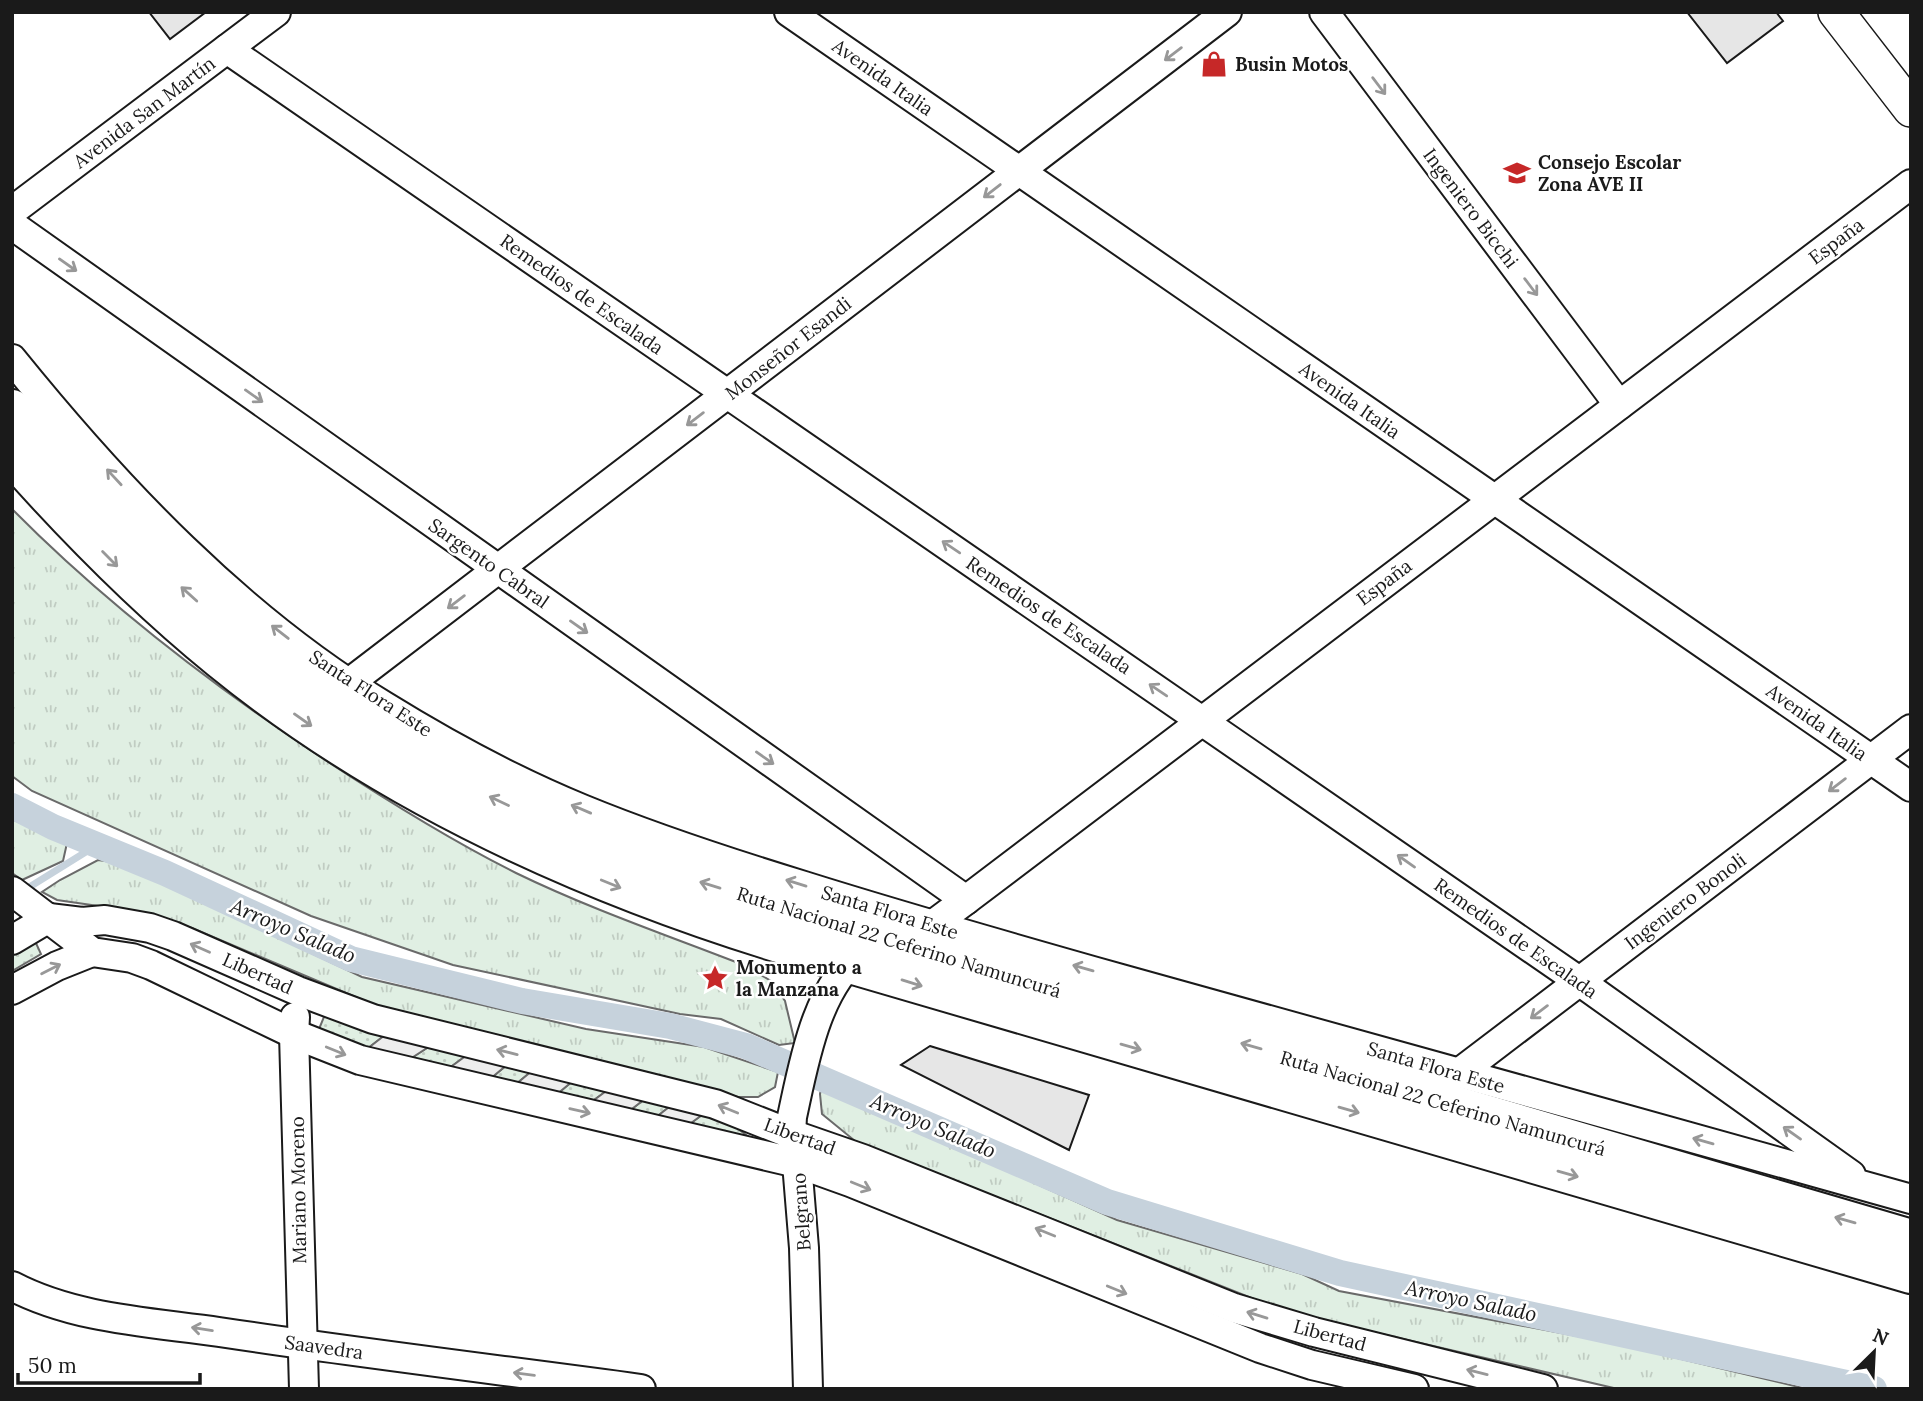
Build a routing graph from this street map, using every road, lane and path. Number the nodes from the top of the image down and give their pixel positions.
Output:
1 (276, 12) edge
2 (789, 12) edge
3 (1227, 12) edge
4 (1324, 12) edge
5 (1836, 12) edge
6 (227, 49) junction
7 (1911, 110) edge
8 (1019, 171) junction
9 (1911, 184) edge
10 (12, 211) edge
11 (12, 225) edge
12 (12, 359) edge
13 (728, 394) junction
14 (1619, 405) junction
15 (12, 409) edge
16 (12, 456) edge
17 (1494, 499) junction
18 (498, 569) junction
19 (349, 683) junction
20 (1202, 720) junction
21 (1911, 729) edge
22 (1871, 759) junction
23 (1911, 787) edge
24 (966, 900) junction
25 (31, 905) edge
26 (931, 926) junction
27 (12, 940) edge
28 (893, 941) junction
29 (92, 952) junction
30 (847, 964) junction
31 (1580, 981) junction
32 (12, 990) edge
33 (298, 991) junction
34 (294, 1034) junction
35 (1459, 1073) junction
36 (791, 1134) junction
37 (797, 1163) junction
38 (1868, 1187) junction
39 (1911, 1199) edge
40 (1911, 1240) edge
41 (1911, 1274) edge
42 (12, 1286) edge
43 (1314, 1332) junction
44 (302, 1344) junction
45 (1312, 1377) edge
46 (304, 1389) edge
47 (641, 1389) edge
48 (808, 1389) edge
49 (1414, 1389) edge
50 (1543, 1389) edge

1 - 6 street, Avenida San Martín
2 - 8 street, Avenida Italia
3 -> 8 street, Monseñor Esandi
4 -> 14 street, Ingeniero Bicchi
5 - 7 main road
6 - 10 street, Avenida San Martín
6 - 13 street, Remedios de Escalada
8 -> 13 street, Monseñor Esandi
8 - 17 street, Avenida Italia
9 - 14 street, España
11 -> 18 street, Sargento Cabral
19 -> 12 street, Santa Flora Este
13 -> 18 street, Monseñor Esandi
20 -> 13 street, Remedios de Escalada
14 - 17 street, España
28 -> 15 highway, Ruta Nacional 22 Ceferino Namuncurá
16 -> 30 highway, Ruta Nacional 22 Ceferino Namuncurá
17 - 20 street, España
17 - 22 street, Avenida Italia
18 -> 19 street, Monseñor Esandi
18 -> 24 street, Sargento Cabral
26 -> 19 street, Santa Flora Este
20 - 24 street, España
31 -> 20 street, Remedios de Escalada
21 - 22 street, Ingeniero Bonoli
22 - 23 street, Avenida Italia
22 -> 31 street, Ingeniero Bonoli
24 - 26 street, España
25 - 27 street
25 - 29 street, Libertad
33 -> 25 street, Libertad
26 - 28 street, España
35 -> 26 street, Santa Flora Este
28 - 30 street, España
40 -> 28 highway, Ruta Nacional 22 Ceferino Namuncurá
32 -> 29 street
29 - 34 street, Libertad
30 - 36 street, Belgrano
30 -> 41 highway, Ruta Nacional 22 Ceferino Namuncurá
31 -> 35 street, Ingeniero Bonoli
38 -> 31 street, Remedios de Escalada
33 - 34 street, Mariano Moreno
36 -> 33 street, Libertad
34 -> 37 street, Libertad
34 - 44 street, Mariano Moreno
38 -> 35 street, Santa Flora Este
36 - 37 street, Belgrano
43 -> 36 street, Libertad
37 -> 45 street, Libertad
37 - 48 street, Belgrano
38 - 39 street, Santa Flora Este
44 -> 42 street, Saavedra
43 - 45 street
50 -> 43 street, Libertad
44 - 46 street, Mariano Moreno
47 -> 44 street, Saavedra
45 - 49 street, Libertad

